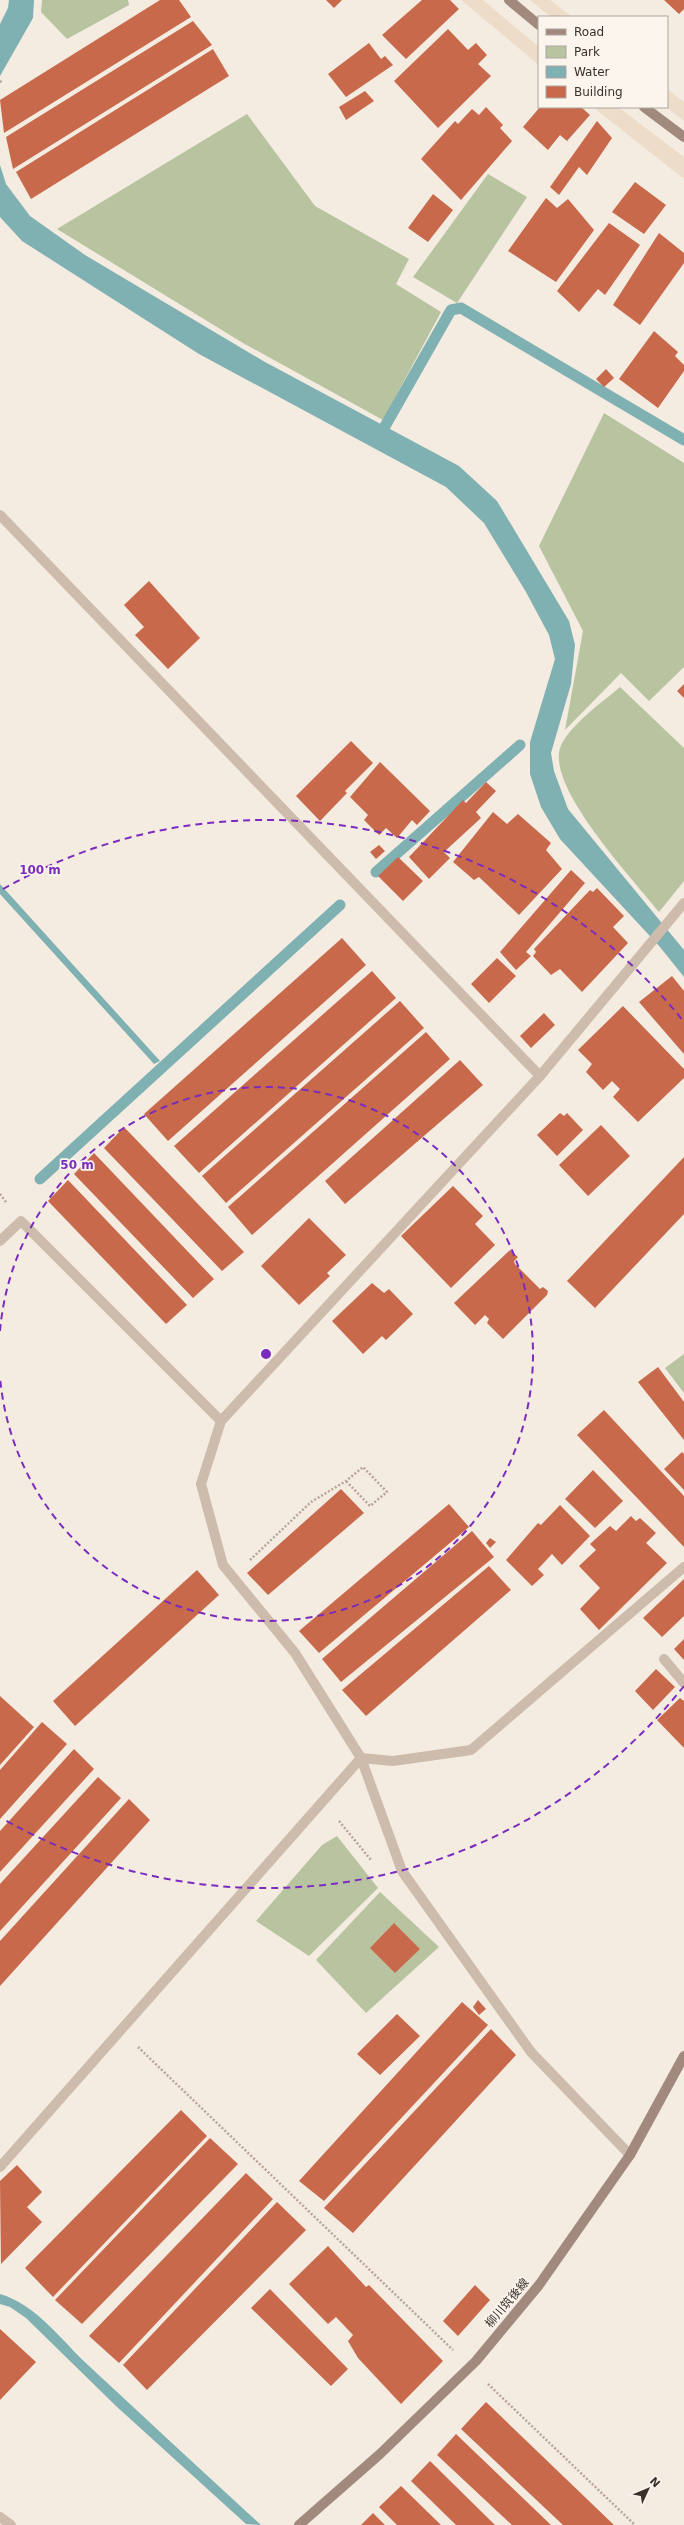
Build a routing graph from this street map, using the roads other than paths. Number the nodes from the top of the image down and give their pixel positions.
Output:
1 (508, 0) edge
2 (538, 24) edge
3 (645, 108) edge
4 (684, 137) edge
5 (0, 515) edge
6 (684, 903) edge
7 (540, 1076) junction
8 (0, 1241) edge
9 (221, 1421) junction
10 (684, 1567) edge
11 (664, 1659) dead end
12 (684, 1683) edge
13 (361, 1758) junction
14 (684, 2056) edge
15 (630, 2155) junction
16 (0, 2167) edge
17 (0, 2516) edge
18 (11, 2525) edge
19 (299, 2525) edge

1 - 2 main road
3 - 4 main road
5 - 7 street
6 - 7 street
7 - 9 street
8 - 9 street
9 - 13 street
10 - 13 street
11 - 12 street
13 - 15 street
13 - 16 street
14 - 15 main road, 柳川筑後線
15 - 19 main road, 柳川筑後線
17 - 18 street

